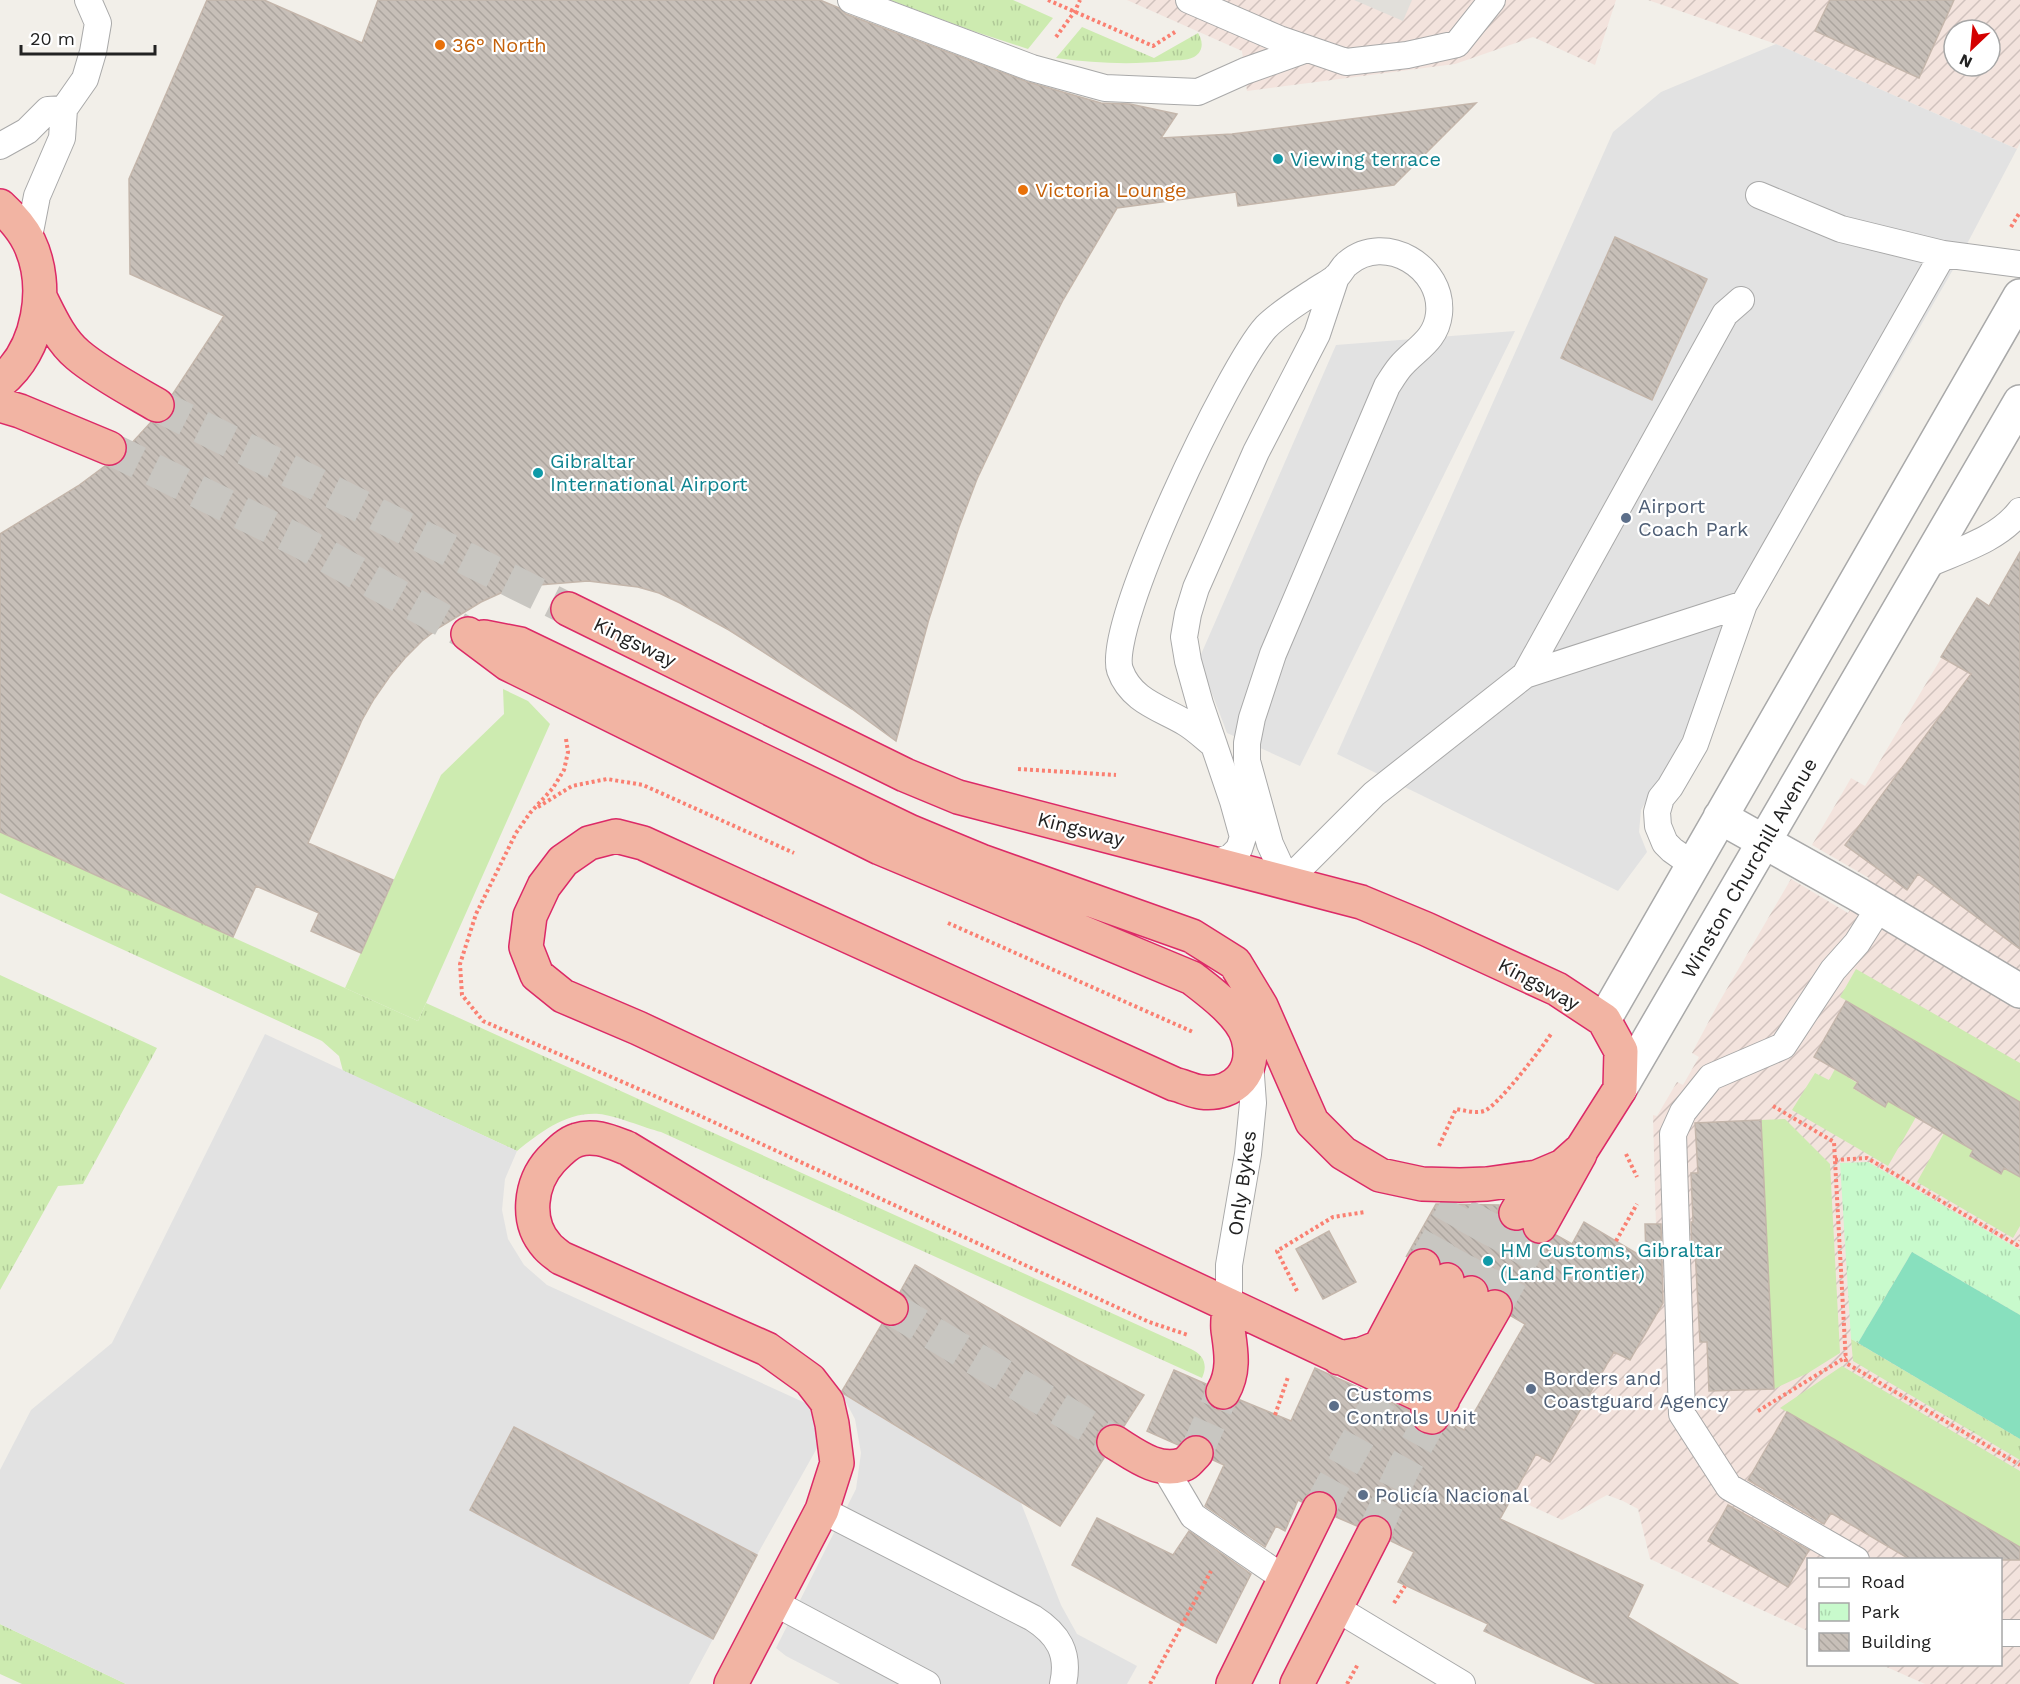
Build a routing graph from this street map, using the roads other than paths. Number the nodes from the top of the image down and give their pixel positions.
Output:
1 (88, 0) edge
2 (851, 0) edge
3 (1492, 0) edge
4 (1199, 4) edge
5 (1307, 49) junction
6 (64, 109) junction
7 (0, 146) edge
8 (1759, 195) dead end
9 (0, 206) edge
10 (28, 242) junction
11 (1943, 254) junction
12 (2020, 264) edge
13 (1336, 278) junction
14 (2020, 296) edge
15 (40, 297) junction
16 (1741, 300) dead end
17 (0, 382) edge
18 (2020, 402) edge
19 (0, 405) edge
20 (157, 405) tunnel mouth
21 (109, 448) tunnel mouth
22 (2020, 511) edge
23 (1926, 565) junction
24 (1744, 604) junction
25 (568, 609) tunnel mouth
26 (1525, 675) junction
27 (1214, 745) junction
28 (1720, 817) junction
29 (1765, 843) junction
30 (1215, 863) junction
31 (1693, 865) junction
32 (1287, 881) junction
33 (1879, 908) junction
34 (2020, 991) edge
35 (1604, 1020) junction
36 (1250, 1062) junction
37 (1620, 1089) junction
38 (1582, 1149) junction
39 (1492, 1203) junction
40 (1459, 1286) junction
41 (1229, 1305) junction
42 (891, 1308) tunnel mouth
43 (1339, 1358) junction
44 (1381, 1388) junction
45 (1223, 1392) tunnel mouth
46 (1114, 1442) tunnel mouth
47 (1196, 1452) tunnel mouth
48 (1164, 1467) junction
49 (822, 1509) junction
50 (1319, 1509) tunnel mouth
51 (1374, 1533) tunnel mouth
52 (1853, 1558) edge
53 (1285, 1580) junction
54 (773, 1602) junction
55 (1336, 1608) junction
56 (2002, 1633) edge
57 (2020, 1633) edge
58 (730, 1684) edge
59 (927, 1684) edge
60 (1063, 1684) edge
61 (1233, 1684) edge
62 (1297, 1684) edge
63 (1462, 1684) edge

1 - 6 lane
2 - 5 lane
3 - 5 lane
4 - 5 lane
6 - 7 lane
6 - 10 lane
8 - 11 lane
9 - 10 highway
10 - 15 highway
11 - 12 lane
11 - 24 lane
13 - 27 lane
13 - 27 lane
13 - 32 lane
14 - 28 street
15 - 17 highway
15 - 20 highway
16 - 26 lane
18 - 23 street, Winston Churchill Avenue
19 - 21 highway
22 - 23 lane
23 - 29 street, Winston Churchill Avenue
24 - 26 lane
24 - 31 lane
25 - 30 highway, Kingsway
26 - 32 lane
27 - 30 lane
28 - 29 street
28 - 31 street
29 - 33 street
29 - 37 street, Winston Churchill Avenue
30 - 32 highway, Kingsway
31 - 35 street
32 - 35 highway, Kingsway
33 - 34 street
33 - 52 lane
35 - 37 highway
36 - 39 highway, Winston Churchill Avenue
36 - 41 lane, Only Bykes
36 - 41 highway
37 - 38 highway, Winston Churchill Avenue
38 - 39 highway
38 - 39 highway, Winston Churchill Avenue
40 - 43 highway
40 - 44 highway
40 - 44 highway
41 - 43 highway
41 - 45 highway
42 - 49 highway
43 - 44 highway
46 - 48 highway
47 - 48 highway
48 - 53 lane
49 - 54 highway
49 - 60 lane
50 - 53 highway
51 - 55 highway
53 - 61 highway
54 - 58 highway
54 - 59 lane
55 - 62 highway
55 - 63 lane
56 - 57 lane

